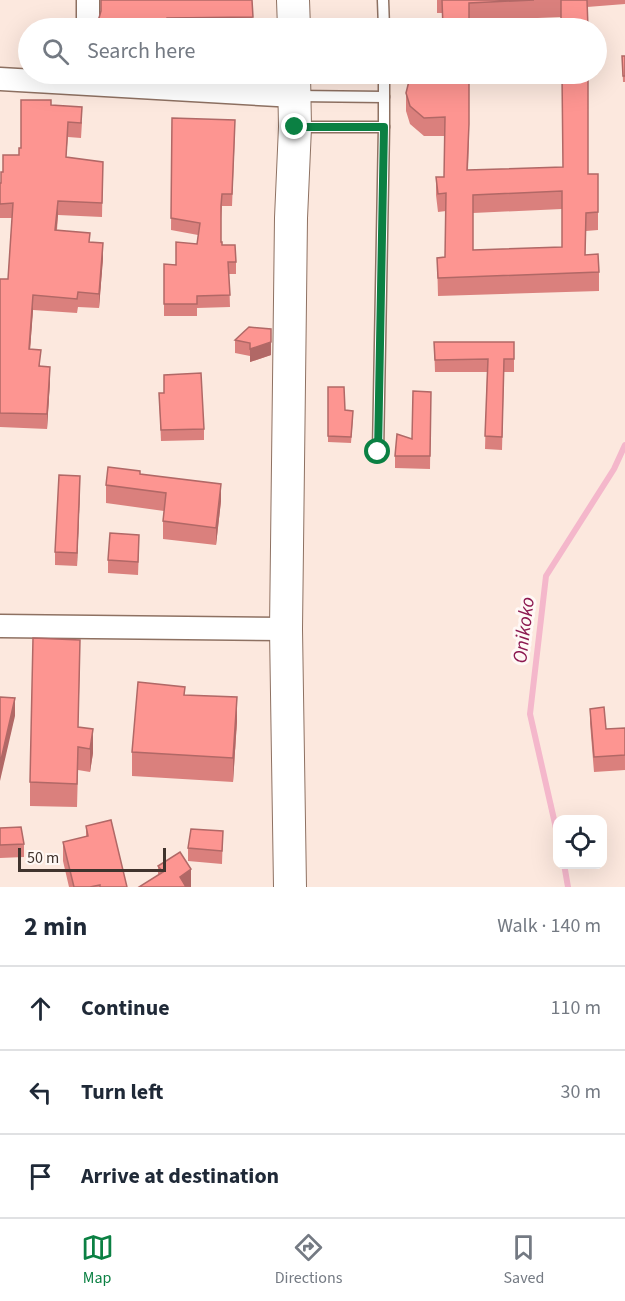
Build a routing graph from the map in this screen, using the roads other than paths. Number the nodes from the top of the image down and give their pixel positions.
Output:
1 (88, 0) edge
2 (293, 0) edge
3 (383, 0) edge
4 (88, 18) edge
5 (294, 18) edge
6 (384, 18) edge
7 (0, 79) edge
8 (18, 79) edge
9 (265, 84) edge
10 (384, 84) edge
11 (295, 85) edge
12 (384, 97) junction
13 (295, 127) junction
14 (384, 127) junction
15 (378, 452) dead end
16 (0, 626) edge
17 (286, 629) junction
18 (290, 887) edge

1 - 4 street
2 - 5 main road
3 - 6 lane
7 - 8 street
9 - 11 street
10 - 12 lane
11 - 12 lane
11 - 13 main road
12 - 14 lane
13 - 14 lane
13 - 17 main road
14 - 15 lane
16 - 17 street
17 - 18 main road

